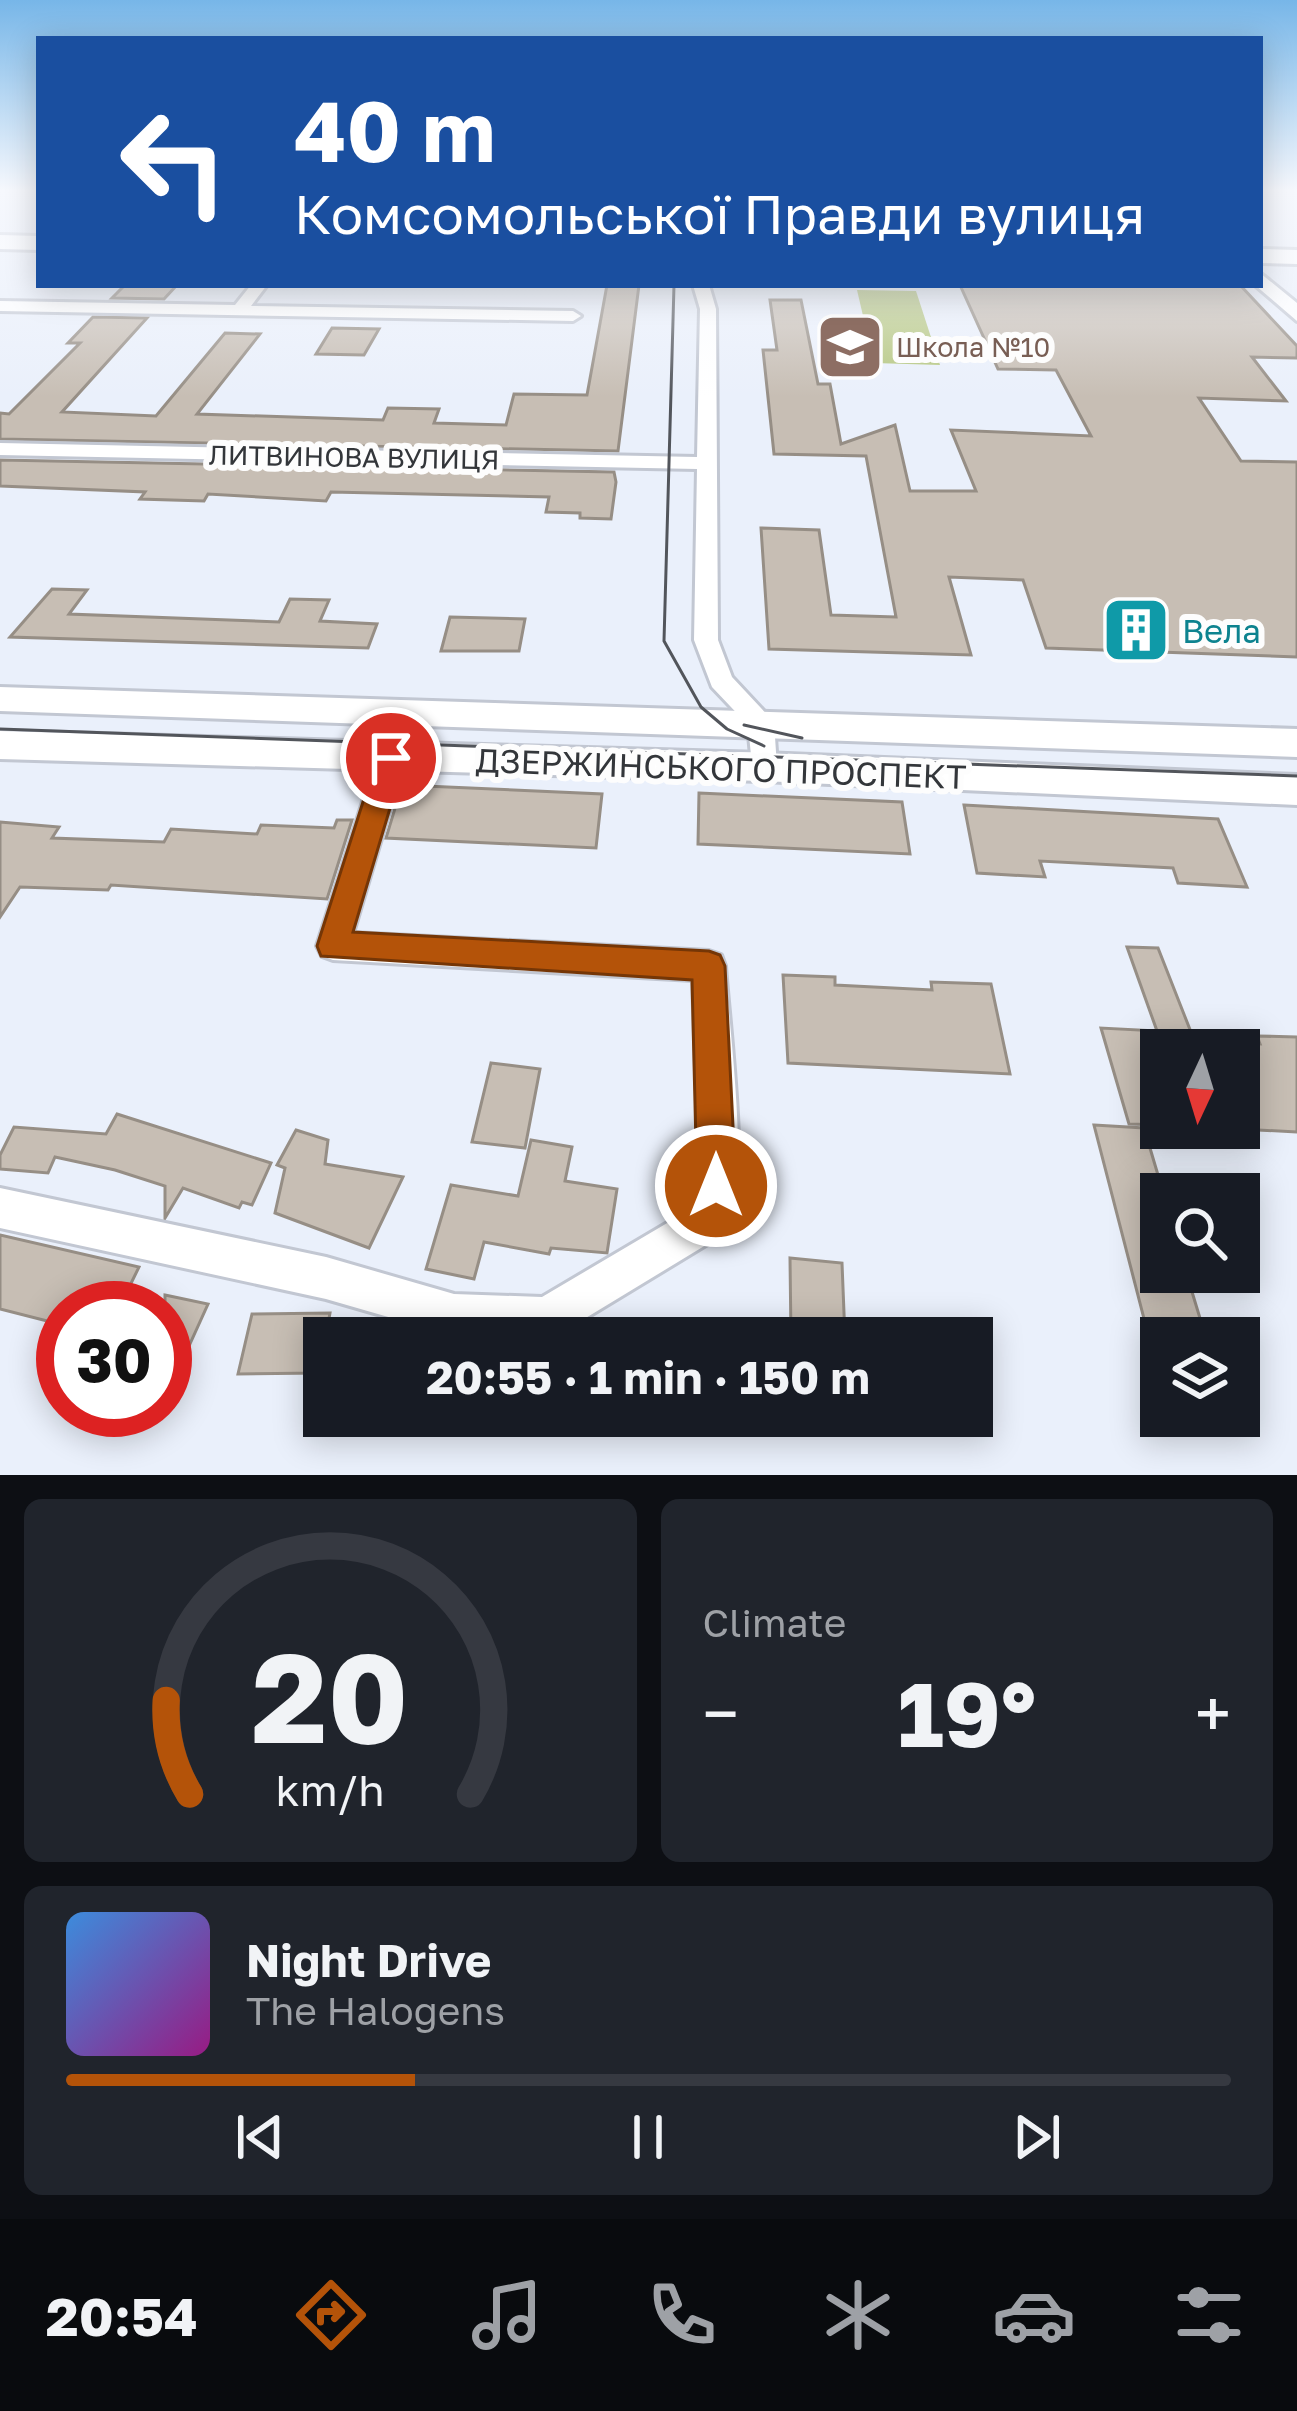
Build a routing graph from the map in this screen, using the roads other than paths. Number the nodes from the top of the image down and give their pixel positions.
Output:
1 (1263, 282) edge
2 (257, 288) edge
3 (702, 288) edge
4 (0, 306) edge
5 (240, 310) junction
6 (1297, 315) edge
7 (573, 316) dead end
8 (0, 449) edge
9 (708, 463) junction
10 (0, 699) edge
11 (760, 722) junction
12 (1297, 743) edge
13 (0, 745) edge
14 (391, 758) junction
15 (764, 766) junction
16 (1297, 790) edge
17 (0, 1208) edge

1 - 6 street
2 - 5 street
3 - 9 street
4 - 5 street
5 - 7 street
8 - 9 street, ЛИТВИНОВА ВУЛИЦЯ
9 - 11 street
10 - 11 street, ДЗЕРЖИНСЬКОГО ПРОСПЕКТ
11 - 12 street, ДЗЕРЖИНСЬКОГО ПРОСПЕКТ
11 - 15 street
13 - 14 street, ДЗЕРЖИНСЬКОГО ПРОСПЕКТ
14 - 15 street, ДЗЕРЖИНСЬКОГО ПРОСПЕКТ
14 - 17 street
15 - 16 street, ДЗЕРЖИНСЬКОГО ПРОСПЕКТ

